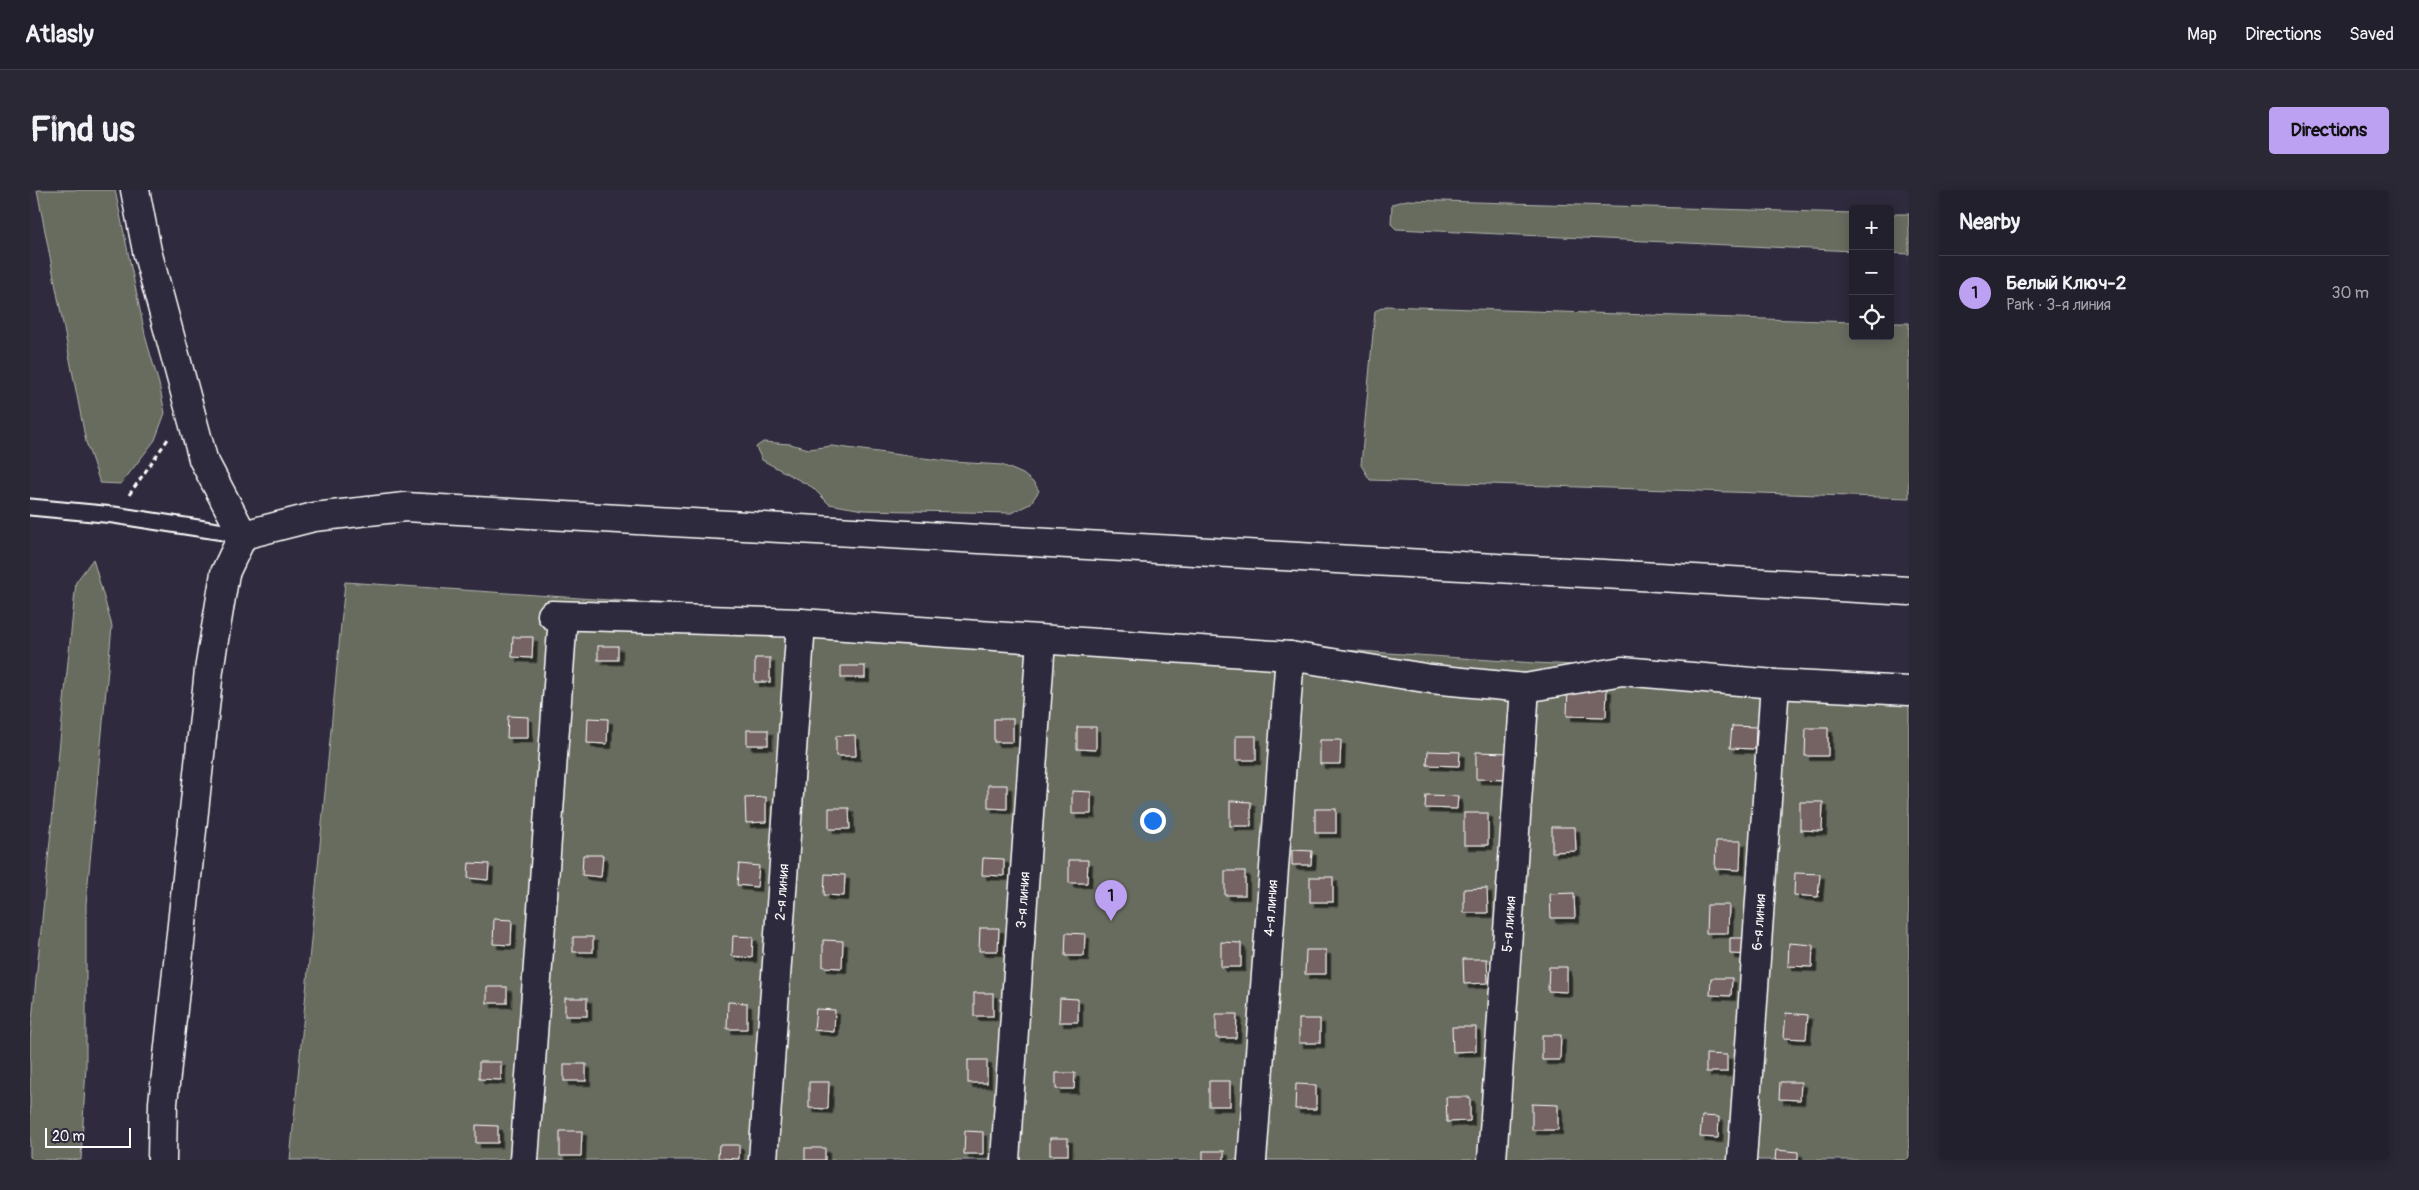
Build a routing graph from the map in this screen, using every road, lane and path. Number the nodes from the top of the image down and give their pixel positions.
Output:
1 (135, 190) edge
2 (170, 437) dead end
3 (30, 507) edge
4 (114, 515) junction
5 (243, 535) junction
6 (1909, 591) edge
7 (801, 623) junction
8 (1041, 640) junction
9 (1290, 656) junction
10 (1776, 684) junction
11 (1525, 688) junction
12 (1909, 691) edge
13 (162, 1160) edge
14 (524, 1160) edge
15 (763, 1160) edge
16 (1005, 1160) edge
17 (1252, 1160) edge
18 (1492, 1160) edge
19 (1742, 1160) edge

1 - 5 street
2 - 4 path
3 - 4 lane
4 - 5 lane
5 - 6 street
5 - 13 street
7 - 8 street
7 - 14 street
7 - 15 street, 2-я линия
8 - 9 street
8 - 16 street, 3-я линия
9 - 11 street
9 - 17 street, 4-я линия
10 - 11 street
10 - 12 street
10 - 19 street, 6-я линия
11 - 18 street, 5-я линия

